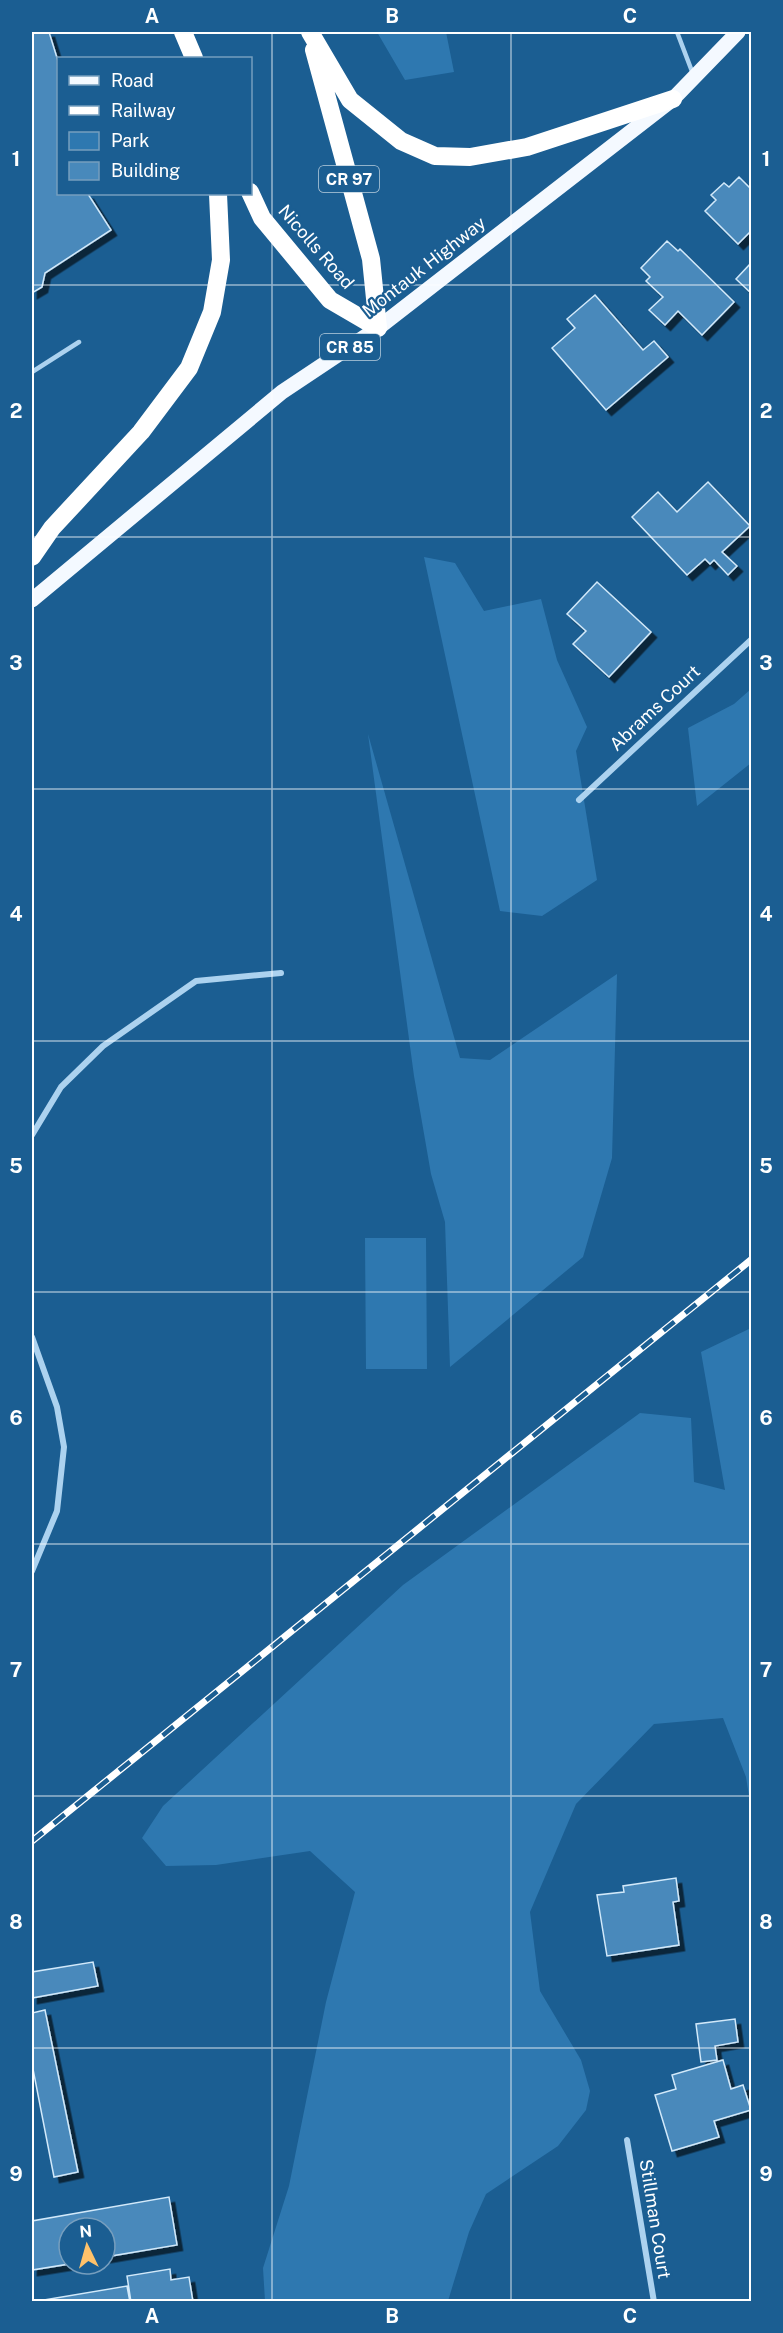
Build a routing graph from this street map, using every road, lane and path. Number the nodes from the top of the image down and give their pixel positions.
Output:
1 (310, 32) edge
2 (677, 32) edge
3 (738, 32) edge
4 (184, 36) edge
5 (191, 57) edge
6 (694, 76) junction
7 (673, 99) junction
8 (218, 195) edge
9 (251, 195) edge
10 (378, 328) junction
11 (79, 342) dead end
12 (32, 372) edge
13 (32, 557) edge
14 (32, 600) edge
15 (752, 639) edge
16 (579, 800) dead end
17 (281, 974) dead end
18 (32, 1135) edge
19 (32, 1337) edge
20 (32, 1571) edge
21 (627, 2140) dead end
22 (654, 2301) edge

1 - 7 highway
1 - 10 highway, Nicolls Road / CR 97
2 - 6 lane
3 - 6 main road, CR 85
4 - 5 highway
6 - 7 main road, CR 85
7 - 10 main road, Montauk Highway / CR 85
8 - 13 highway
9 - 10 highway, Nicolls Road
10 - 14 main road, Montauk Highway / CR 85
11 - 12 lane
15 - 16 street, Abrams Court
17 - 18 street
19 - 20 street
21 - 22 street, Stillman Court

